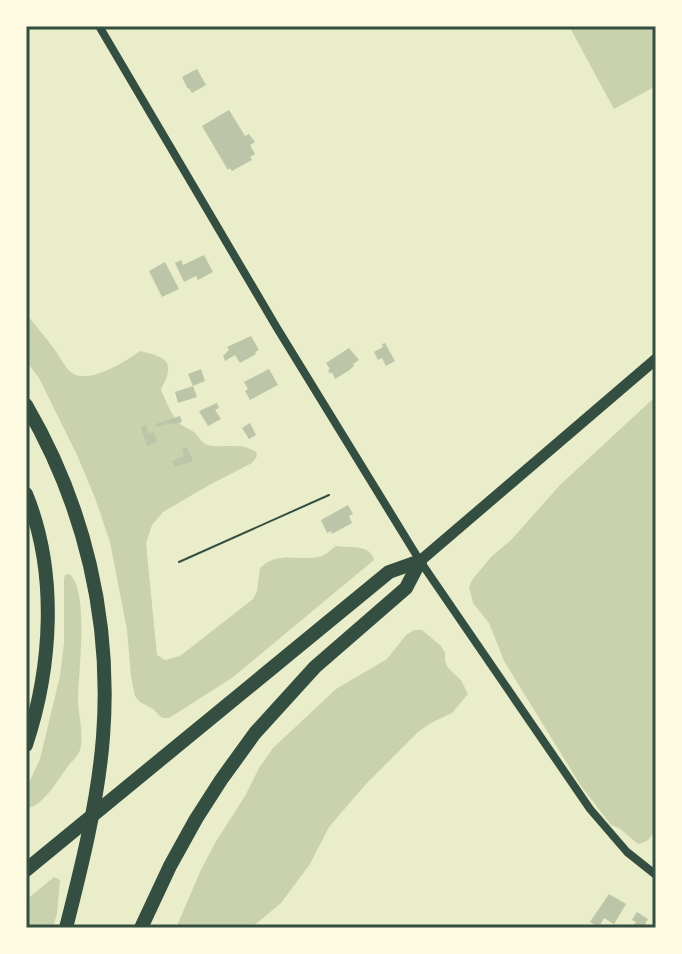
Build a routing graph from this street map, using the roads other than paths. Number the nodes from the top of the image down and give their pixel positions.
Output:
1 (99, 26) edge
2 (656, 359) edge
3 (26, 405) edge
4 (26, 494) edge
5 (420, 561) junction
6 (26, 745) edge
7 (26, 870) edge
8 (656, 875) edge
9 (66, 928) edge
10 (141, 928) edge

1 - 5 street
2 - 5 main road
3 - 9 highway
4 - 6 highway
5 - 7 highway
5 - 8 street
5 - 10 highway

